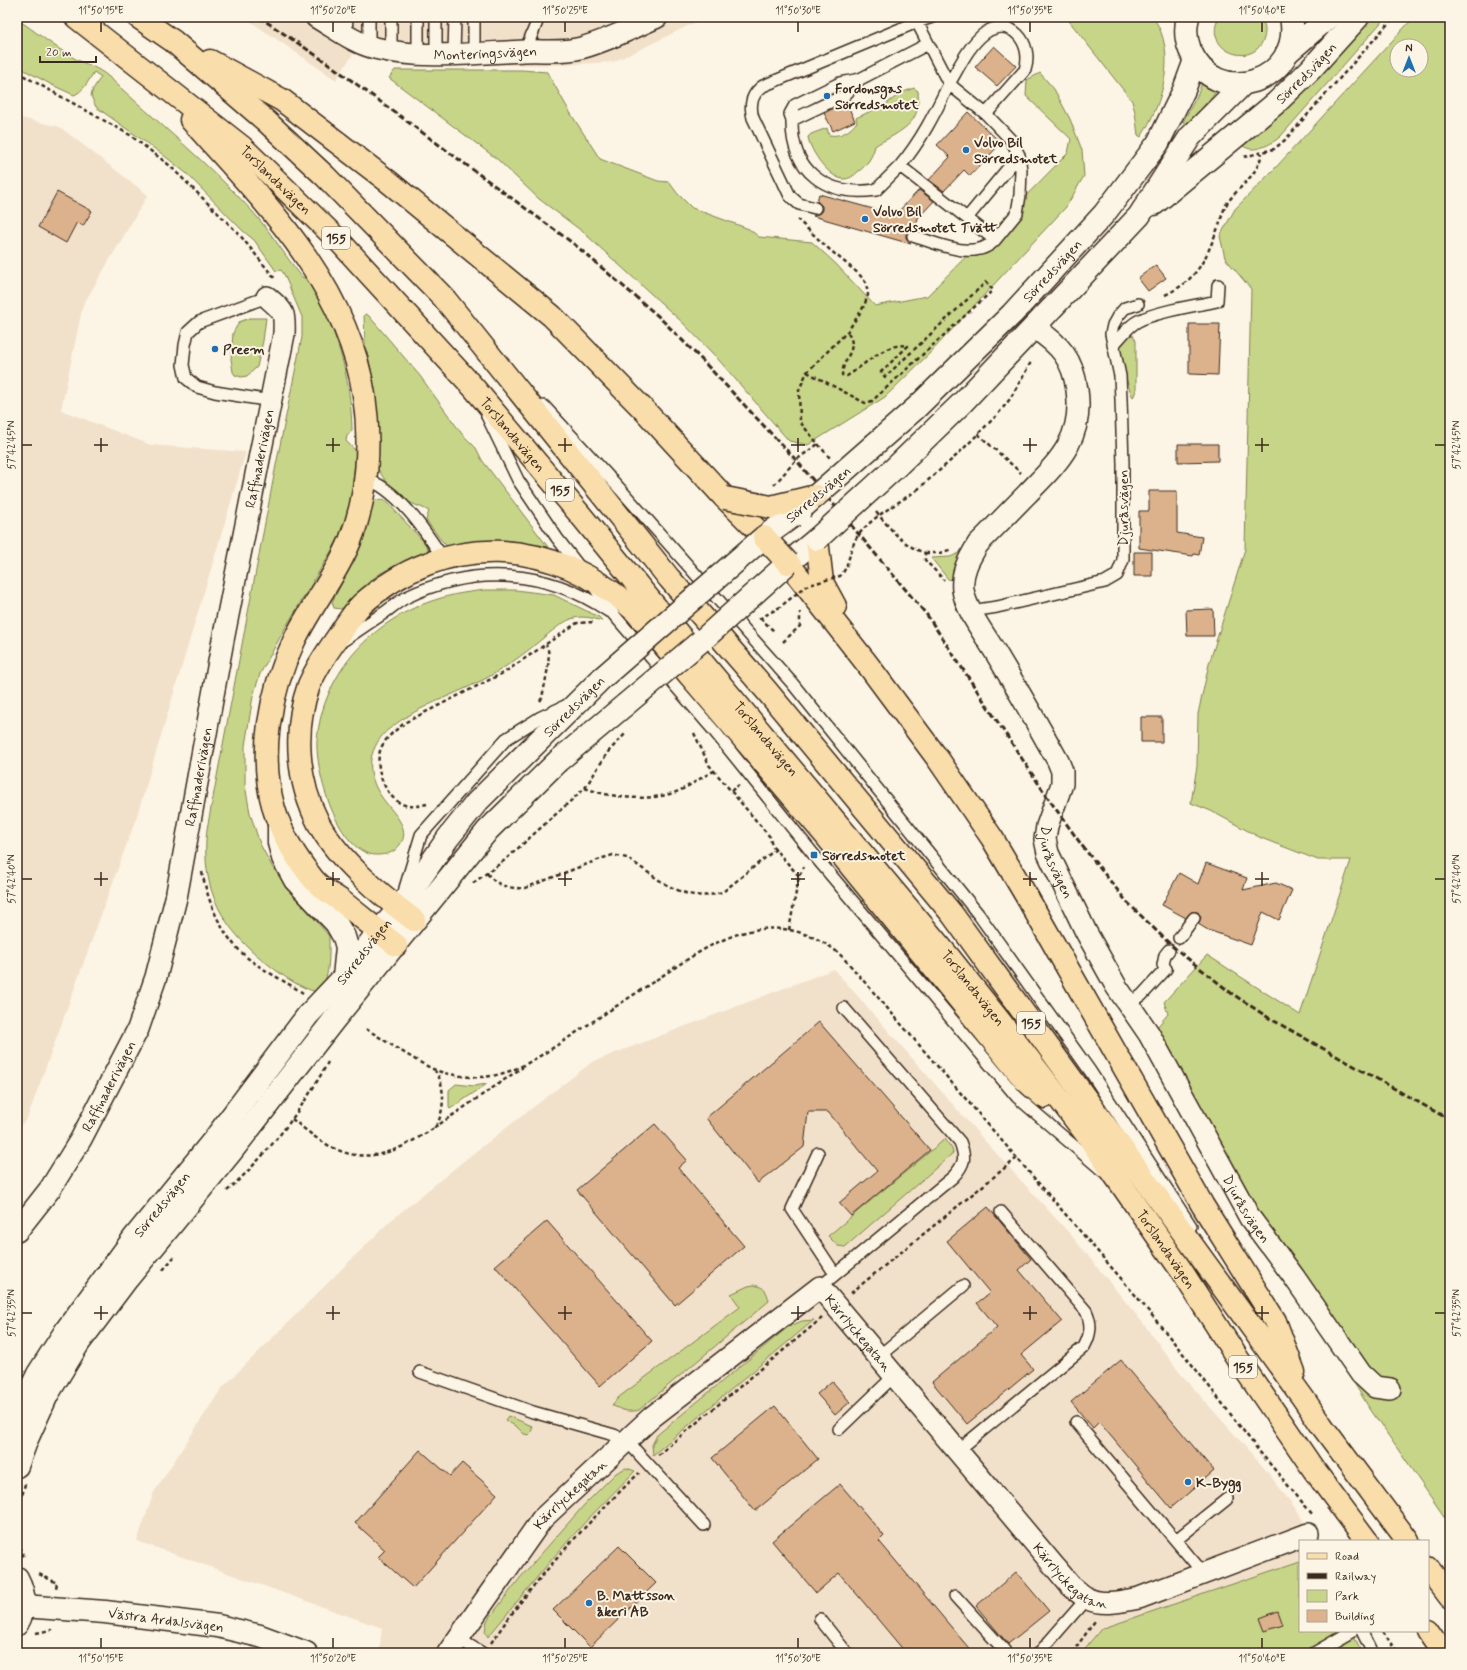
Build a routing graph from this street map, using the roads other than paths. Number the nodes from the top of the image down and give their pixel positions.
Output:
1 (76, 17) edge
2 (138, 17) edge
3 (369, 17) edge
4 (391, 17) edge
5 (418, 17) edge
6 (436, 17) edge
7 (454, 17) edge
8 (474, 17) edge
9 (539, 17) edge
10 (657, 17) edge
11 (932, 17) edge
12 (1188, 17) edge
13 (1291, 17) edge
14 (1329, 17) edge
15 (1358, 17) edge
16 (322, 19) edge
17 (636, 22) edge
18 (917, 22) junction
19 (347, 26) edge
20 (174, 41) junction
21 (928, 44) junction
22 (369, 46) junction
23 (391, 51) junction
24 (525, 51) junction
25 (1287, 53) junction
26 (446, 54) junction
27 (1195, 60) junction
28 (153, 77) junction
29 (949, 84) junction
30 (1243, 84) junction
31 (986, 114) junction
32 (1019, 154) junction
33 (900, 166) junction
34 (815, 208) dead end
35 (1140, 216) junction
36 (967, 218) junction
37 (913, 236) dead end
38 (995, 240) junction
39 (1218, 286) dead end
40 (273, 291) joint
41 (1138, 304) road end
42 (1035, 328) junction
43 (1113, 345) junction
44 (474, 388) junction
45 (271, 400) junction
46 (365, 479) junction
47 (816, 496) junction
48 (725, 498) junction
49 (764, 537) junction
50 (817, 539) junction
51 (443, 558) junction
52 (788, 563) junction
53 (586, 575) junction
54 (814, 584) junction
55 (971, 611) junction
56 (614, 615) junction
57 (328, 651) junction
58 (279, 822) junction
59 (407, 914) junction
60 (1194, 918) dead end
61 (388, 938) junction
62 (1179, 938) dead end
63 (1169, 950) dead end
64 (344, 977) junction
65 (1129, 1004) junction
66 (844, 1008) dead end
67 (1087, 1135) junction
68 (818, 1153) dead end
69 (1125, 1190) junction
70 (1001, 1212) dead end
71 (17, 1231) edge
72 (835, 1274) junction
73 (963, 1286) dead end
74 (820, 1287) junction
75 (878, 1357) junction
76 (420, 1372) dead end
77 (894, 1376) junction
78 (1390, 1389) dead end
79 (1303, 1398) junction
80 (17, 1416) edge
81 (1076, 1422) dead end
82 (839, 1429) dead end
83 (626, 1441) junction
84 (956, 1452) junction
85 (21, 1474) edge
86 (1227, 1499) dead end
87 (704, 1525) dead end
88 (1312, 1531) edge
89 (1176, 1540) junction
90 (1366, 1540) edge
91 (1407, 1540) edge
92 (1429, 1569) edge
93 (27, 1571) edge
94 (1204, 1574) junction
95 (955, 1596) dead end
96 (1450, 1597) edge
97 (1093, 1600) junction
98 (820, 1619) dead end
99 (23, 1622) edge
100 (1429, 1631) edge
101 (1350, 1632) edge
102 (1362, 1632) edge
103 (453, 1646) edge
104 (485, 1651) edge
105 (306, 1653) edge
106 (847, 1653) edge
107 (1002, 1653) edge
108 (1039, 1653) edge
109 (1314, 1653) edge
110 (1373, 1653) edge
111 (1444, 1653) edge

1 - 28 main road, Torslandavägen / 155
2 - 20 main road, Torslandavägen / 155
3 - 22 lane
4 - 23 lane
5 - 26 lane
6 - 26 lane
7 - 26 lane
8 - 26 lane
9 - 24 lane
10 - 17 street, Monteringsvägen
11 - 18 lane
12 - 27 street, Sörredsvägen
13 - 25 street, Sörredsvägen
14 - 25 street, Sörredsvägen
15 - 35 street, Sörredsvägen
16 - 19 street, Monteringsvägen
17 - 24 street, Monteringsvägen
18 - 21 lane
18 - 34 lane
19 - 22 street, Monteringsvägen
20 - 48 main road
20 - 79 main road, Torslandavägen / 155
21 - 29 lane
21 - 33 lane
22 - 23 street, Monteringsvägen
23 - 26 street, Monteringsvägen
24 - 26 street, Monteringsvägen
25 - 30 street, Sörredsvägen
27 - 30 street, Sörredsvägen
27 - 47 street, Sörredsvägen, bridge
28 - 44 main road, Torslandavägen / 155
28 - 46 main road
29 - 31 lane
29 - 31 lane
29 - 33 lane
30 - 35 street, Sörredsvägen
31 - 32 lane
32 - 36 lane
32 - 38 lane
33 - 36 lane
35 - 42 street, Sörredsvägen
36 - 38 lane
37 - 38 lane
39 - 43 lane
40 - 45 street, Raffinaderivägen
40 - 45 lane
41 - 43 lane, Djuråsvägen
42 - 50 street, Sörredsvägen, bridge
42 - 55 street, Djuråsvägen
43 - 55 lane, Djuråsvägen
44 - 53 lane
44 - 67 main road, Torslandavägen / 155
45 - 71 street, Raffinaderivägen
46 - 51 lane
46 - 58 main road
47 - 48 main road, bridge
47 - 49 street, Sörredsvägen, bridge
48 - 49 main road
49 - 52 main road, bridge
49 - 59 street, Sörredsvägen, bridge
50 - 52 street, Sörredsvägen
50 - 54 main road
51 - 53 main road
51 - 57 main road
52 - 54 main road
52 - 59 street, Sörredsvägen, bridge
53 - 56 lane
53 - 67 main road
54 - 79 main road
55 - 65 street, Djuråsvägen
56 - 57 lane
56 - 69 lane
57 - 59 main road
58 - 61 main road
58 - 64 street
59 - 61 street, Sörredsvägen
60 - 62 lane
61 - 64 street, Sörredsvägen
61 - 85 street, Sörredsvägen
63 - 65 lane
64 - 80 street, Sörredsvägen
65 - 78 street, Djuråsvägen
66 - 72 lane
67 - 69 main road, Torslandavägen / 155
68 - 72 lane
69 - 90 main road, Torslandavägen / 155
70 - 84 lane
72 - 74 lane
73 - 75 lane
74 - 75 street, Kärrlyckegatan
74 - 83 street, Kärrlyckegatan
75 - 77 street, Kärrlyckegatan
76 - 83 lane
77 - 82 lane
77 - 84 street, Kärrlyckegatan
79 - 91 main road, Torslandavägen / 155
81 - 89 lane
83 - 87 lane
83 - 103 street, Kärrlyckegatan
84 - 97 street, Kärrlyckegatan
86 - 89 lane
88 - 94 street, Kärrlyckegatan
89 - 94 lane
92 - 96 main road
93 - 99 street
94 - 97 street, Kärrlyckegatan
95 - 107 lane
97 - 108 lane
98 - 106 lane
99 - 105 street, Västra Ardalsvägen
100 - 111 main road
101 - 109 lane
102 - 110 lane
103 - 104 lane

